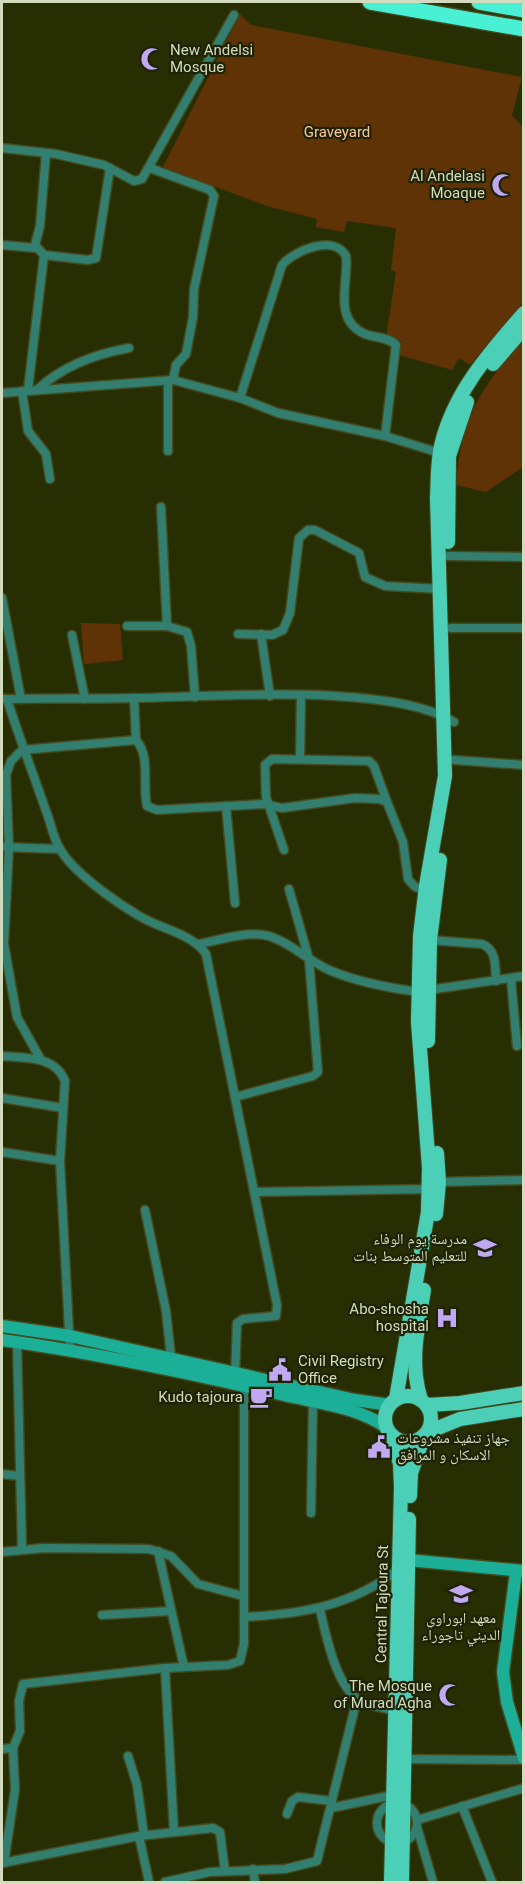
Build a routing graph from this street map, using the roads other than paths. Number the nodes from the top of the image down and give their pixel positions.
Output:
1 (370, 2) edge
2 (479, 2) edge
3 (524, 10) edge
4 (234, 15) dead end
5 (524, 29) edge
6 (2, 148) edge
7 (46, 153) junction
8 (110, 168) junction
9 (150, 168) junction
10 (2, 245) edge
11 (36, 248) junction
12 (44, 255) junction
13 (524, 313) edge
14 (524, 328) edge
15 (129, 348) dead end
16 (500, 348) junction
17 (171, 380) junction
18 (38, 390) junction
19 (25, 391) junction
20 (2, 393) edge
21 (240, 398) junction
22 (385, 436) junction
23 (168, 451) dead end
24 (444, 455) junction
25 (50, 479) dead end
26 (161, 507) dead end
27 (448, 555) junction
28 (524, 557) edge
29 (441, 589) junction
30 (2, 598) edge
31 (127, 626) dead end
32 (167, 626) junction
33 (451, 628) junction
34 (524, 628) edge
35 (238, 634) dead end
36 (261, 634) junction
37 (72, 636) dead end
38 (270, 696) junction
39 (301, 696) junction
40 (195, 697) junction
41 (4, 699) edge
42 (21, 699) junction
43 (85, 699) junction
44 (134, 699) junction
45 (449, 719) junction
46 (136, 740) junction
47 (22, 750) junction
48 (300, 758) junction
49 (454, 760) junction
50 (524, 765) edge
51 (4, 800) edge
52 (387, 802) junction
53 (269, 804) junction
54 (226, 806) junction
55 (5, 847) edge
56 (60, 849) junction
57 (284, 850) dead end
58 (289, 889) dead end
59 (430, 894) junction
60 (235, 903) dead end
61 (430, 940) junction
62 (199, 944) junction
63 (309, 959) junction
64 (524, 976) edge
65 (511, 979) junction
66 (496, 981) junction
67 (424, 991) junction
68 (517, 1046) dead end
69 (2, 1056) edge
70 (40, 1060) junction
71 (235, 1097) junction
72 (2, 1098) edge
73 (63, 1108) junction
74 (2, 1152) edge
75 (60, 1161) junction
76 (524, 1180) edge
77 (434, 1186) junction
78 (256, 1192) junction
79 (145, 1210) dead end
80 (417, 1304) junction
81 (2, 1326) edge
82 (70, 1336) junction
83 (2, 1340) edge
84 (17, 1342) junction
85 (70, 1350) junction
86 (171, 1357) junction
87 (238, 1380) junction
88 (524, 1393) edge
89 (313, 1402) junction
90 (393, 1402) junction
91 (424, 1402) junction
92 (524, 1409) edge
93 (389, 1432) junction
94 (426, 1434) junction
95 (2, 1474) edge
96 (19, 1476) junction
97 (311, 1513) dead end
98 (22, 1549) junction
99 (158, 1551) junction
100 (2, 1552) edge
101 (404, 1565) junction
102 (520, 1571) edge
103 (243, 1596) junction
104 (320, 1610) junction
105 (171, 1611) junction
106 (102, 1615) dead end
107 (244, 1617) junction
108 (184, 1667) junction
109 (165, 1668) junction
110 (357, 1700) junction
111 (396, 1711) junction
112 (13, 1748) junction
113 (2, 1749) edge
114 (128, 1756) dead end
115 (406, 1758) junction
116 (524, 1759) edge
117 (524, 1788) edge
118 (397, 1801) junction
119 (332, 1805) junction
120 (462, 1806) junction
121 (287, 1814) dead end
122 (417, 1823) junction
123 (174, 1832) junction
124 (141, 1835) junction
125 (398, 1843) junction
126 (3, 1863) edge
127 (253, 1869) junction
128 (225, 1870) junction
129 (149, 1882) edge
130 (165, 1882) edge
131 (255, 1882) edge
132 (391, 1882) edge
133 (402, 1882) edge
134 (433, 1882) edge
135 (492, 1882) edge

1 - 5 highway
2 - 3 highway
4 - 9 street
6 - 7 street
7 - 8 street
7 - 11 street
8 - 9 street
8 - 12 street
9 - 17 street
10 - 11 street
11 - 12 street
12 - 19 street
13 - 16 main road
14 - 16 main road
15 - 18 street
16 - 24 main road
17 - 18 street
17 - 21 street
17 - 23 street
18 - 19 street
19 - 20 street
19 - 25 street
21 - 22 street
21 - 22 street
22 - 24 street
24 - 27 main road
24 - 29 main road
26 - 32 street
27 - 28 street
27 - 33 main road
29 - 36 street
29 - 45 main road
30 - 42 street
31 - 32 street
32 - 40 street
33 - 34 street
33 - 45 main road
35 - 36 street
36 - 38 street
37 - 43 street
38 - 39 street
38 - 40 street
39 - 45 street
39 - 48 street
40 - 44 street
41 - 42 street
41 - 47 street
42 - 43 street
43 - 44 street
44 - 46 street
45 - 49 main road
45 - 59 main road
46 - 47 street
46 - 54 street
47 - 51 street
47 - 56 street
48 - 52 street
48 - 53 street
49 - 50 street
49 - 59 main road
51 - 55 street
52 - 53 street
52 - 59 street
53 - 54 street
53 - 57 street
54 - 60 street
55 - 56 street
55 - 70 street
56 - 62 street
58 - 63 street
59 - 61 main road
59 - 67 main road
61 - 66 street
61 - 67 main road
62 - 63 street
62 - 71 street
63 - 67 street
63 - 71 street
64 - 65 street
65 - 66 street
65 - 68 street
66 - 67 street
67 - 77 main road
69 - 70 street
70 - 73 street
71 - 78 street
72 - 73 street
73 - 75 street
74 - 75 street
75 - 82 street
76 - 77 street
77 - 78 street
77 - 80 main road
78 - 87 street
79 - 86 street
80 - 90 main road
80 - 91 main road
81 - 82 main road
82 - 85 street
82 - 86 main road
83 - 84 main road
84 - 85 main road
84 - 96 street
85 - 87 main road
86 - 87 main road
87 - 89 main road
87 - 90 main road
87 - 103 street
88 - 91 main road
89 - 93 main road
89 - 97 street
90 - 91 main road
90 - 93 main road
91 - 94 main road
92 - 94 main road
93 - 94 main road
93 - 101 main road, Central Tajoura St
94 - 101 main road, Central Tajoura St
95 - 96 street
96 - 98 street
98 - 99 street
98 - 100 street
99 - 103 street
99 - 105 street
101 - 102 main road
101 - 104 street
101 - 111 main road, Central Tajoura St
101 - 115 main road, Central Tajoura St
102 - 116 main road
103 - 107 street
104 - 107 street
104 - 110 street
105 - 106 street
105 - 108 street
107 - 108 street
108 - 109 street
109 - 112 street
109 - 123 street
110 - 111 street
110 - 119 street
111 - 118 main road, Central Tajoura St
112 - 113 street
112 - 126 street
114 - 124 street
115 - 116 street
115 - 118 main road, Central Tajoura St
117 - 120 street
118 - 119 street
118 - 122 street
118 - 125 main road, Central Tajoura St
118 - 125 street
119 - 121 street
119 - 127 street
120 - 122 street
120 - 135 street
122 - 125 street
122 - 134 street
123 - 124 street
123 - 128 street
124 - 126 street
124 - 129 street
125 - 132 main road, Central Tajoura St
125 - 133 main road, Central Tajoura St
127 - 128 street
127 - 131 street
128 - 130 street

